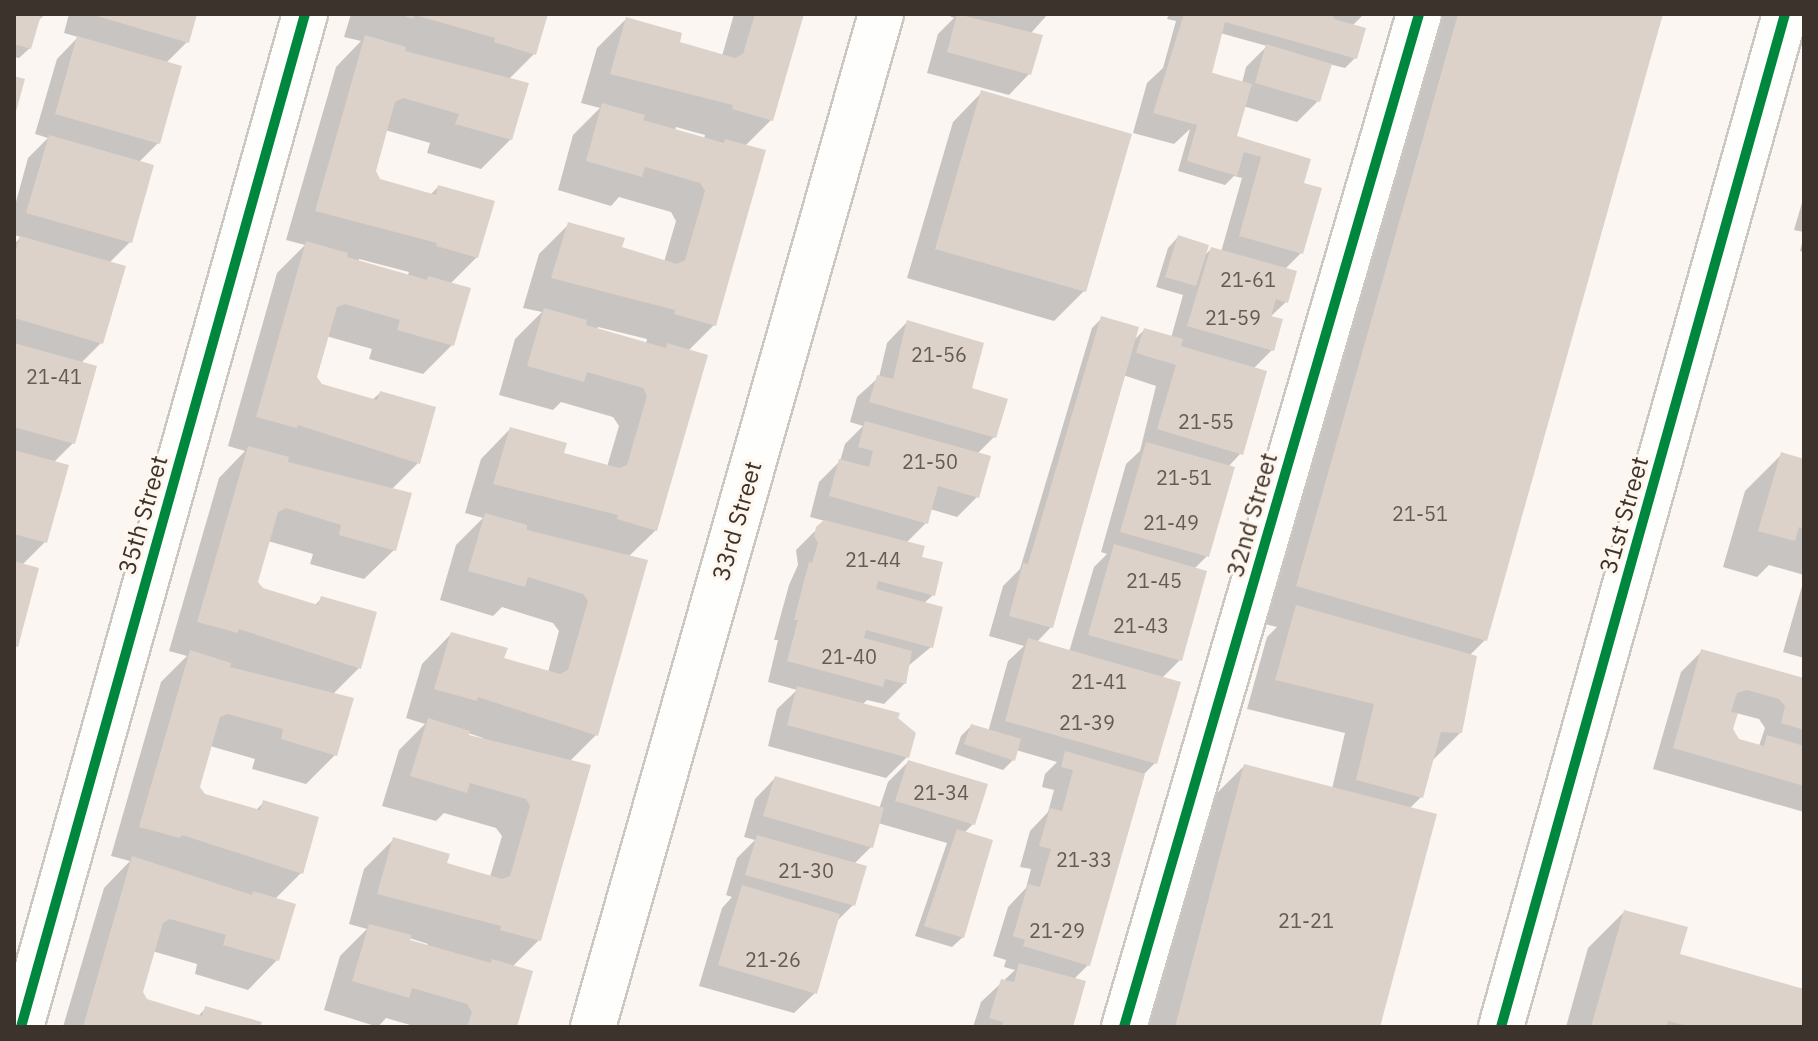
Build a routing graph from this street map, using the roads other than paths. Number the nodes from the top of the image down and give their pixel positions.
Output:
1 (305, 14) edge
2 (881, 14) edge
3 (1419, 14) edge
4 (1785, 14) edge
5 (21, 1027) edge
6 (593, 1027) edge
7 (1124, 1027) edge
8 (1501, 1027) edge

1 - 5 street, 35th Street
2 - 6 street, 33rd Street
3 - 7 street, 32nd Street
4 - 8 street, 31st Street

